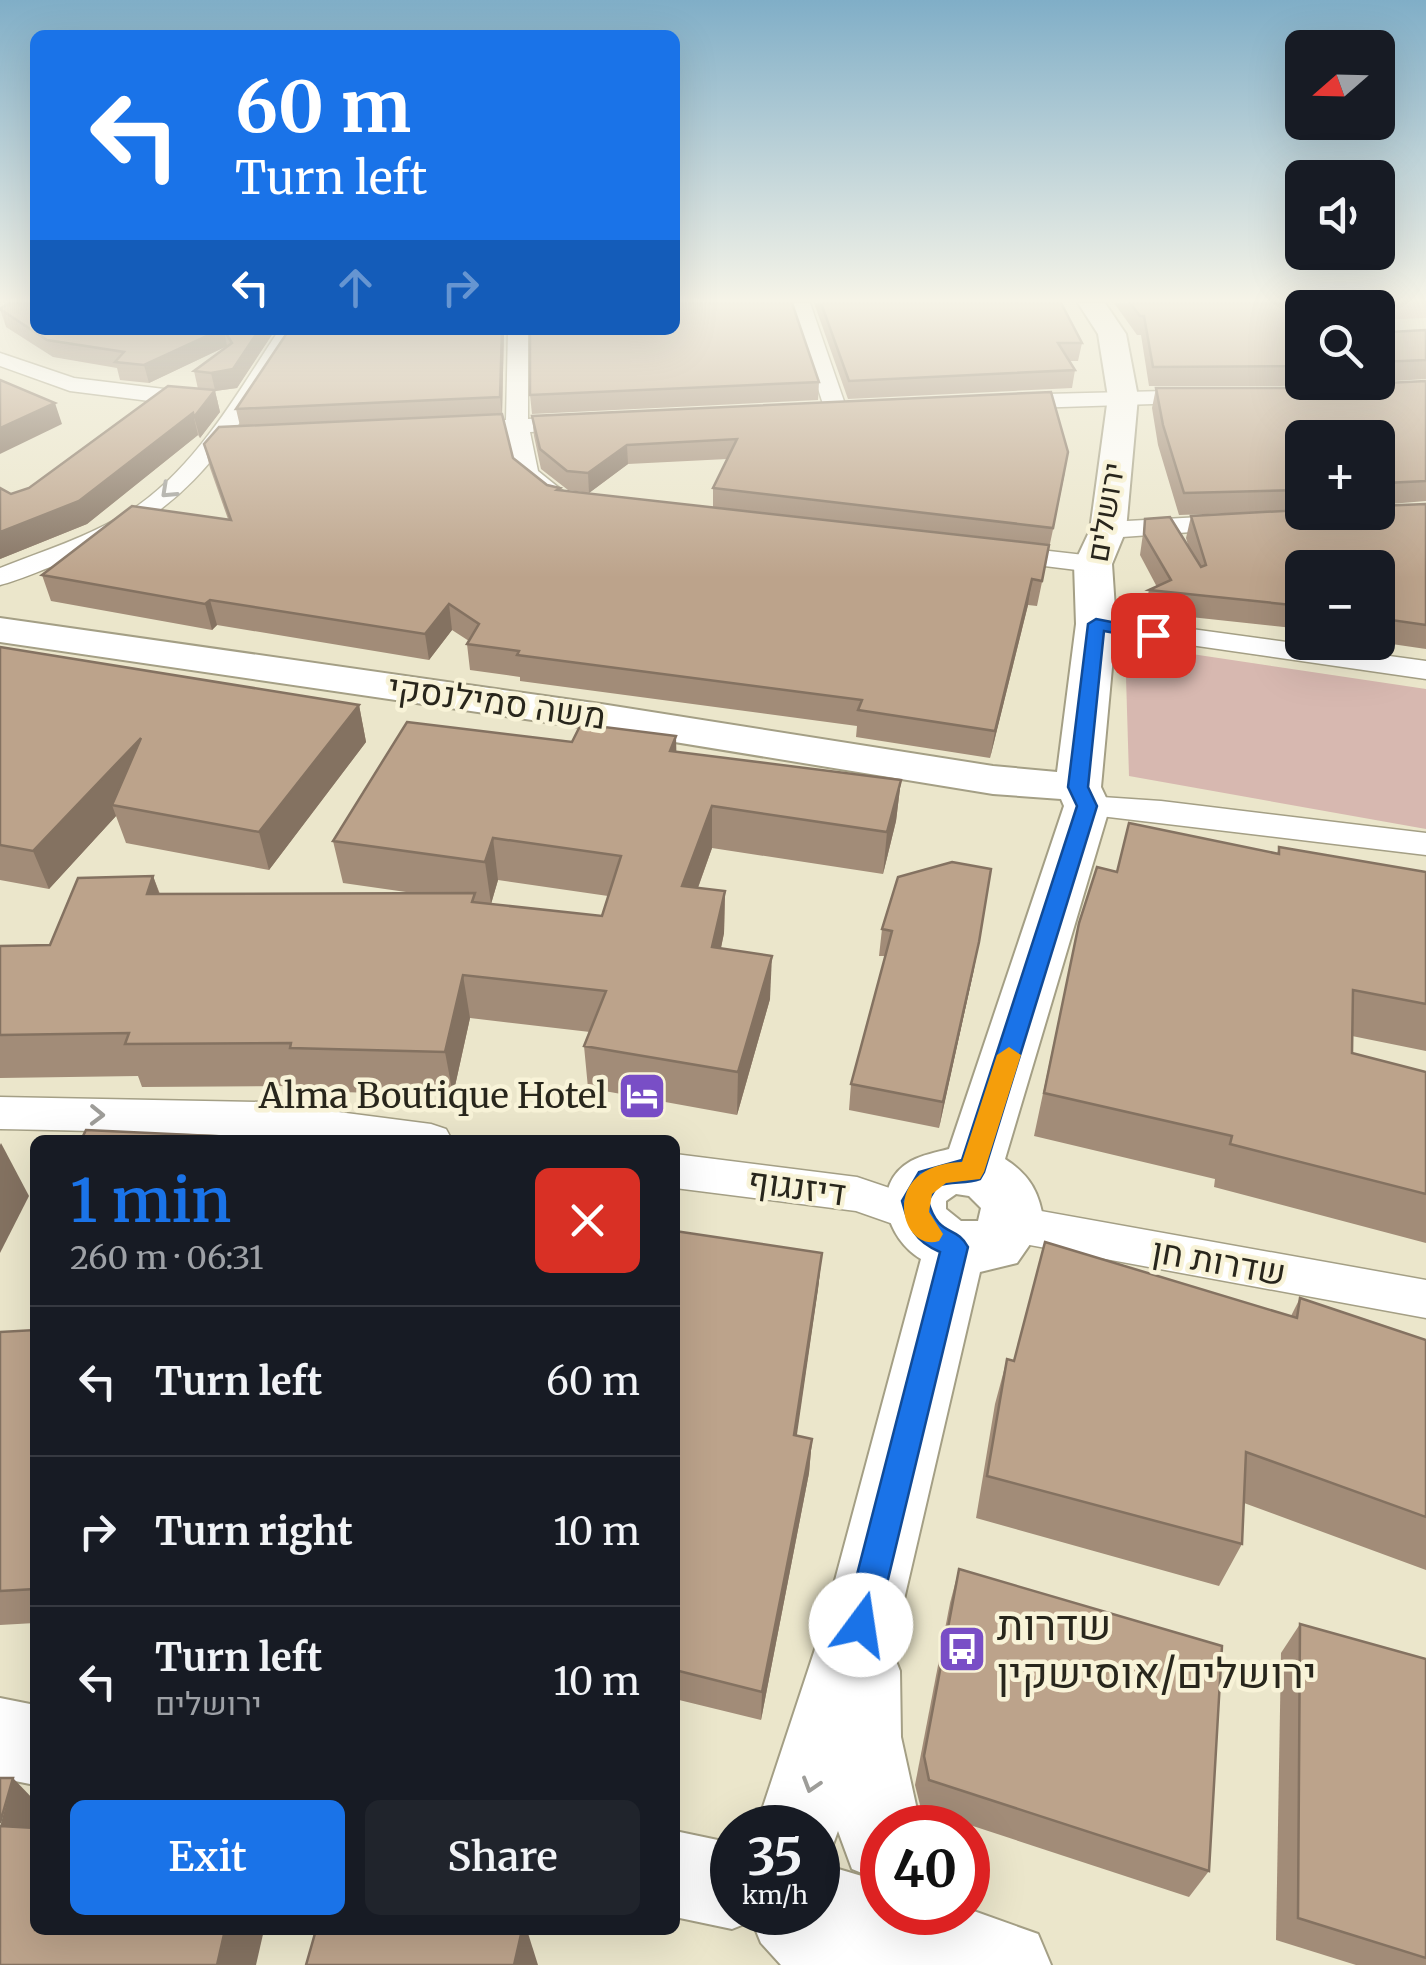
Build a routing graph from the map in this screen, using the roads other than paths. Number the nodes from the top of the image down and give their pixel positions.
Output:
1 (156, 395) edge
2 (517, 395) edge
3 (831, 395) edge
4 (246, 396) joint
5 (1123, 397) junction
6 (1221, 397) edge
7 (970, 403) edge
8 (836, 410) edge
9 (597, 422) edge
10 (517, 427) junction
11 (438, 430) edge
12 (251, 438) edge
13 (215, 440) junction
14 (580, 503) edge
15 (1267, 522) edge
16 (1108, 530) junction
17 (974, 550) edge
18 (1093, 564) junction
19 (0, 576) edge
20 (1096, 624) junction
21 (0, 630) edge
22 (1426, 670) edge
23 (1075, 799) junction
24 (1426, 844) edge
25 (0, 1113) edge
26 (393, 1135) edge
27 (680, 1172) edge
28 (961, 1228) junction
29 (1426, 1299) edge
30 (861, 1625) junction
31 (0, 1738) edge
32 (30, 1744) edge
33 (805, 1805) edge
34 (875, 1805) edge
35 (680, 1875) edge
36 (710, 1881) edge
37 (840, 1913) edge
38 (812, 1935) edge
39 (913, 1937) edge
40 (839, 1965) edge
41 (1006, 1965) edge

1 - 4 street
2 - 10 street
3 - 8 street
4 - 13 street
5 - 6 street
5 - 7 street
5 - 16 street, ירושלים
9 - 10 street
10 - 11 street
10 - 14 street
12 - 13 street
13 -> 19 street
15 - 16 street
16 - 18 street, ירושלים
17 - 18 street
18 - 20 street, ירושלים
20 - 22 street
20 - 23 street, ירושלים
21 - 23 street, משה סמילנסקי
23 - 24 street, משה סמילנסקי
23 - 28 street, ירושלים
25 -> 26 street
27 - 28 street, דיזנגוף
28 - 29 street, שדרות חן
28 - 30 street
30 -> 33 street
30 - 34 street
31 - 32 street
35 - 36 street
37 - 39 street
38 - 40 street
39 - 41 street

